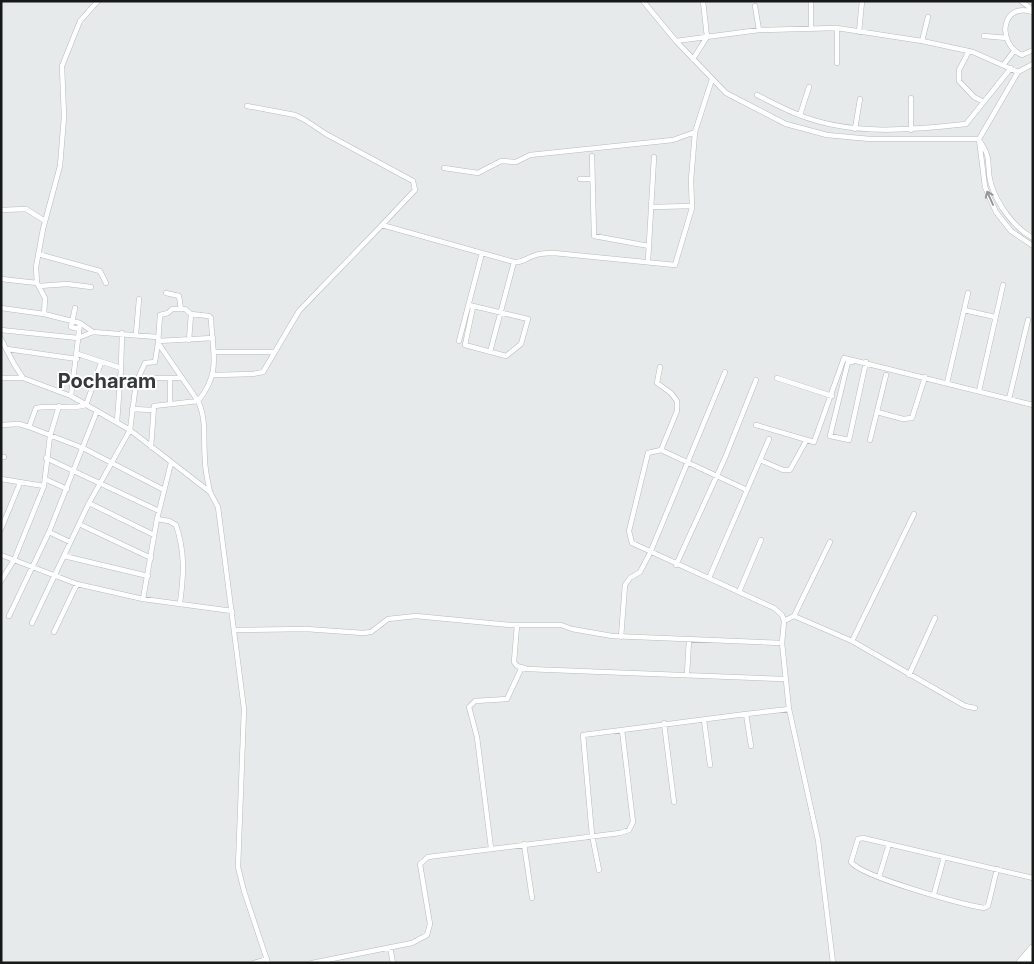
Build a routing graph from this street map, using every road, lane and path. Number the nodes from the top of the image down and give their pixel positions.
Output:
1 (98, 1) edge
2 (643, 1) edge
3 (703, 1) edge
4 (811, 1) edge
5 (862, 1) edge
6 (1021, 1) edge
7 (755, 6) dead end
8 (1033, 11) edge
9 (928, 17) dead end
10 (837, 28) junction
11 (810, 29) junction
12 (759, 30) junction
13 (859, 32) junction
14 (984, 36) dead end
15 (707, 37) junction
16 (1007, 38) junction
17 (922, 40) junction
18 (676, 41) junction
19 (969, 50) junction
20 (1033, 50) edge
21 (1014, 51) junction
22 (693, 59) junction
23 (837, 63) dead end
24 (1004, 64) junction
25 (1033, 64) edge
26 (1011, 68) junction
27 (1018, 72) junction
28 (712, 79) junction
29 (809, 87) dead end
30 (757, 95) dead end
31 (911, 98) dead end
32 (860, 99) dead end
33 (984, 102) junction
34 (247, 106) dead end
35 (800, 115) junction
36 (855, 129) junction
37 (911, 130) junction
38 (696, 132) junction
39 (979, 139) junction
40 (592, 156) dead end
41 (654, 157) dead end
42 (444, 168) dead end
43 (580, 178) dead end
44 (592, 178) junction
45 (692, 206) junction
46 (653, 207) junction
47 (1, 210) edge
48 (45, 221) junction
49 (382, 225) junction
50 (1033, 238) edge
51 (650, 246) junction
52 (1033, 246) edge
53 (482, 253) junction
54 (38, 254) junction
55 (648, 261) junction
56 (514, 262) junction
57 (1, 279) edge
58 (106, 283) dead end
59 (38, 284) junction
60 (1002, 285) dead end
61 (91, 287) dead end
62 (166, 293) dead end
63 (968, 293) dead end
64 (138, 299) dead end
65 (471, 306) junction
66 (1, 308) edge
67 (75, 308) dead end
68 (181, 309) junction
69 (964, 310) junction
70 (501, 313) junction
71 (44, 314) junction
72 (191, 314) junction
73 (995, 317) junction
74 (72, 320) junction
75 (1028, 320) dead end
76 (80, 323) junction
77 (79, 329) junction
78 (1, 330) edge
79 (93, 332) junction
80 (122, 333) junction
81 (136, 334) junction
82 (1, 338) edge
83 (78, 338) junction
84 (212, 338) junction
85 (158, 340) junction
86 (189, 340) junction
87 (459, 341) dead end
88 (7, 349) junction
89 (214, 352) junction
90 (274, 352) junction
91 (490, 352) junction
92 (78, 357) junction
93 (102, 363) junction
94 (866, 364) junction
95 (660, 367) dead end
96 (121, 368) junction
97 (725, 372) dead end
98 (214, 375) junction
99 (886, 375) dead end
100 (925, 377) junction
101 (1, 378) edge
102 (23, 378) junction
103 (156, 378) dead end
104 (170, 378) junction
105 (182, 378) junction
106 (778, 378) dead end
107 (756, 380) dead end
108 (120, 382) junction
109 (136, 383) junction
110 (947, 383) junction
111 (979, 391) junction
112 (69, 395) junction
113 (832, 396) junction
114 (1009, 398) junction
115 (198, 401) junction
116 (170, 404) junction
117 (86, 405) junction
118 (1033, 405) edge
119 (61, 406) junction
120 (132, 408) junction
121 (152, 410) junction
122 (97, 411) junction
123 (877, 412) junction
124 (117, 422) junction
125 (1, 425) edge
126 (756, 425) dead end
127 (29, 427) junction
128 (130, 430) junction
129 (50, 436) junction
130 (769, 440) dead end
131 (870, 440) dead end
132 (806, 441) junction
133 (151, 447) junction
134 (82, 448) junction
135 (661, 450) junction
136 (46, 458) junction
137 (760, 460) junction
138 (111, 463) junction
139 (172, 463) junction
140 (688, 465) junction
141 (74, 470) junction
142 (717, 476) junction
143 (1, 478) edge
144 (45, 479) junction
145 (20, 483) junction
146 (100, 483) junction
147 (44, 486) junction
148 (67, 488) junction
149 (164, 490) junction
150 (747, 490) junction
151 (210, 492) junction
152 (89, 504) junction
153 (159, 511) junction
154 (914, 514) dead end
155 (157, 519) junction
156 (79, 524) junction
157 (1, 528) edge
158 (49, 532) junction
159 (154, 535) junction
160 (760, 540) dead end
161 (70, 542) junction
162 (830, 542) dead end
163 (650, 553) junction
164 (1, 555) edge
165 (64, 556) junction
166 (151, 558) junction
167 (14, 560) junction
168 (676, 565) junction
169 (33, 568) junction
170 (54, 576) junction
171 (148, 576) junction
172 (709, 578) junction
173 (1, 581) edge
174 (77, 584) junction
175 (739, 592) junction
176 (143, 599) junction
177 (180, 603) junction
178 (232, 611) junction
179 (9, 616) dead end
180 (794, 616) junction
181 (935, 618) dead end
182 (784, 621) junction
183 (32, 623) dead end
184 (517, 625) junction
185 (234, 630) junction
186 (54, 632) dead end
187 (621, 637) junction
188 (689, 640) junction
189 (852, 641) junction
190 (782, 643) junction
191 (522, 667) junction
192 (686, 674) junction
193 (909, 674) junction
194 (784, 679) junction
195 (974, 708) dead end
196 (789, 709) junction
197 (746, 714) junction
198 (704, 720) junction
199 (664, 723) junction
200 (622, 730) junction
201 (751, 746) dead end
202 (710, 765) dead end
203 (674, 802) dead end
204 (592, 835) junction
205 (524, 844) junction
206 (889, 844) junction
207 (491, 848) junction
208 (944, 857) junction
209 (997, 869) junction
210 (599, 870) dead end
211 (879, 878) junction
212 (1033, 878) edge
213 (934, 894) junction
214 (532, 898) dead end
215 (390, 947) junction
216 (1033, 949) edge
217 (268, 961) edge
218 (254, 963) edge
219 (312, 963) edge
220 (393, 963) edge
221 (833, 963) edge
222 (1021, 963) edge

1 - 48 street
2 - 18 street
3 - 15 street
4 - 11 street
5 - 13 street
6 - 8 street
7 - 12 street
8 - 16 street
9 - 17 street
10 - 11 street
10 - 13 street
10 - 23 street
11 - 12 street
12 - 15 street
13 - 17 street
14 - 16 street
15 - 18 street
15 - 22 street
16 - 21 street
17 - 19 street
18 - 22 street
19 - 24 street
19 - 33 street
20 - 21 street
21 - 24 street
22 - 28 street
24 - 26 street
25 - 27 street
26 - 27 street
26 - 33 street
27 - 39 street
28 - 38 street
28 - 39 street
29 - 35 street
30 - 35 street
31 - 37 street
32 - 36 street
33 - 37 street
34 - 49 street
35 - 36 street
36 - 37 street
38 - 42 street
38 - 45 street
39 - 50 street
52 -> 39 street
40 - 44 street
41 - 46 street
43 - 44 street
44 - 51 street
45 - 46 street
45 - 55 street
46 - 51 street
47 - 48 street
48 - 54 street
49 - 53 street
49 - 90 street
51 - 55 street
53 - 56 street
53 - 65 street
54 - 58 street
54 - 59 street
55 - 56 street
56 - 70 street
57 - 59 street
59 - 61 street
59 - 71 street
60 - 73 street
62 - 68 street
63 - 69 street
64 - 81 street
65 - 70 street
65 - 87 street
65 - 91 street
66 - 71 street
67 - 74 street
68 - 72 street
68 - 85 street
69 - 73 street
69 - 110 street
70 - 91 street
70 - 91 street
71 - 74 street
72 - 84 street
72 - 86 street
73 - 111 street
74 - 76 street
74 - 77 street
75 - 114 street
76 - 77 street
76 - 79 street
77 - 83 street
78 - 83 street
79 - 80 street
79 - 83 street
80 - 81 street
80 - 96 street
81 - 85 street
82 - 88 street
83 - 92 street
84 - 86 street
84 - 89 street
85 - 86 street
85 - 105 street
85 - 109 street
88 - 92 street
88 - 102 street
89 - 90 street
89 - 98 street
90 - 98 street
92 - 93 street
92 - 112 street
93 - 96 street
93 - 117 street
94 - 94 street
94 - 100 street
94 - 113 street
95 - 135 street
96 - 108 street
97 - 140 street
98 - 115 street
99 - 123 street
100 - 110 street
100 - 123 street
101 - 102 street
102 - 112 street
103 - 104 street
104 - 105 street
104 - 116 street
105 - 115 street
106 - 113 street
107 - 142 street
108 - 109 street
108 - 124 street
109 - 120 street
110 - 111 street
111 - 114 street
112 - 117 street
112 - 119 street
113 - 132 street
114 - 118 street
115 - 116 street
115 - 151 street
116 - 121 street
117 - 119 street
117 - 122 street
119 - 127 street
119 - 129 street
120 - 121 street
120 - 128 street
121 - 133 street
122 - 124 street
122 - 134 street
123 - 131 street
124 - 128 street
125 - 127 street
126 - 132 street
127 - 129 street
128 - 133 street
128 - 138 street
129 - 134 street
129 - 136 street
130 - 137 street
132 - 137 street
133 - 139 street
134 - 138 street
134 - 141 street
135 - 140 street
135 - 163 street
136 - 141 street
136 - 144 street
137 - 150 street
138 - 146 street
138 - 149 street
139 - 149 street
139 - 151 street
140 - 142 street
140 - 163 street
141 - 146 street
141 - 148 street
142 - 150 street
142 - 168 street
143 - 145 street
144 - 147 street
144 - 148 street
145 - 147 street
145 - 157 street
146 - 152 street
146 - 153 street
147 - 167 street
148 - 158 street
149 - 153 street
150 - 172 street
151 - 178 street
152 - 156 street
152 - 159 street
153 - 155 street
154 - 189 street
155 - 159 street
155 - 177 street
156 - 161 street
156 - 166 street
158 - 161 street
158 - 169 street
159 - 166 street
160 - 175 street
161 - 165 street
162 - 180 street
163 - 168 street
163 - 187 street
164 - 167 street
165 - 170 street
165 - 171 street
166 - 171 street
167 - 169 street
167 - 173 street
168 - 172 street
169 - 170 street
169 - 179 street
170 - 174 street
170 - 183 street
171 - 176 street
172 - 175 street
174 - 176 street
174 - 186 street
175 - 182 street
176 - 177 street
177 - 178 street
178 - 185 street
180 - 182 street
180 - 189 street
181 - 193 street
182 - 190 street
184 - 185 street
184 - 187 street
184 - 191 street
185 - 217 street
187 - 188 street
188 - 190 street
188 - 192 street
189 - 193 street
190 - 194 street
191 - 192 street
191 - 207 street
192 - 194 street
193 - 195 street
194 - 196 street
196 - 197 street
196 - 221 street
197 - 198 street
197 - 201 street
198 - 199 street
198 - 202 street
199 - 200 street
199 - 203 street
200 - 204 street
200 - 204 street
204 - 205 street
204 - 210 street
205 - 207 street
205 - 214 street
206 - 208 street
206 - 211 street
206 - 211 street
207 - 215 street
208 - 209 street
208 - 213 street
209 - 212 street
209 - 213 street
211 - 213 street
215 - 219 street
215 - 220 street
216 - 222 highway
217 - 218 street

